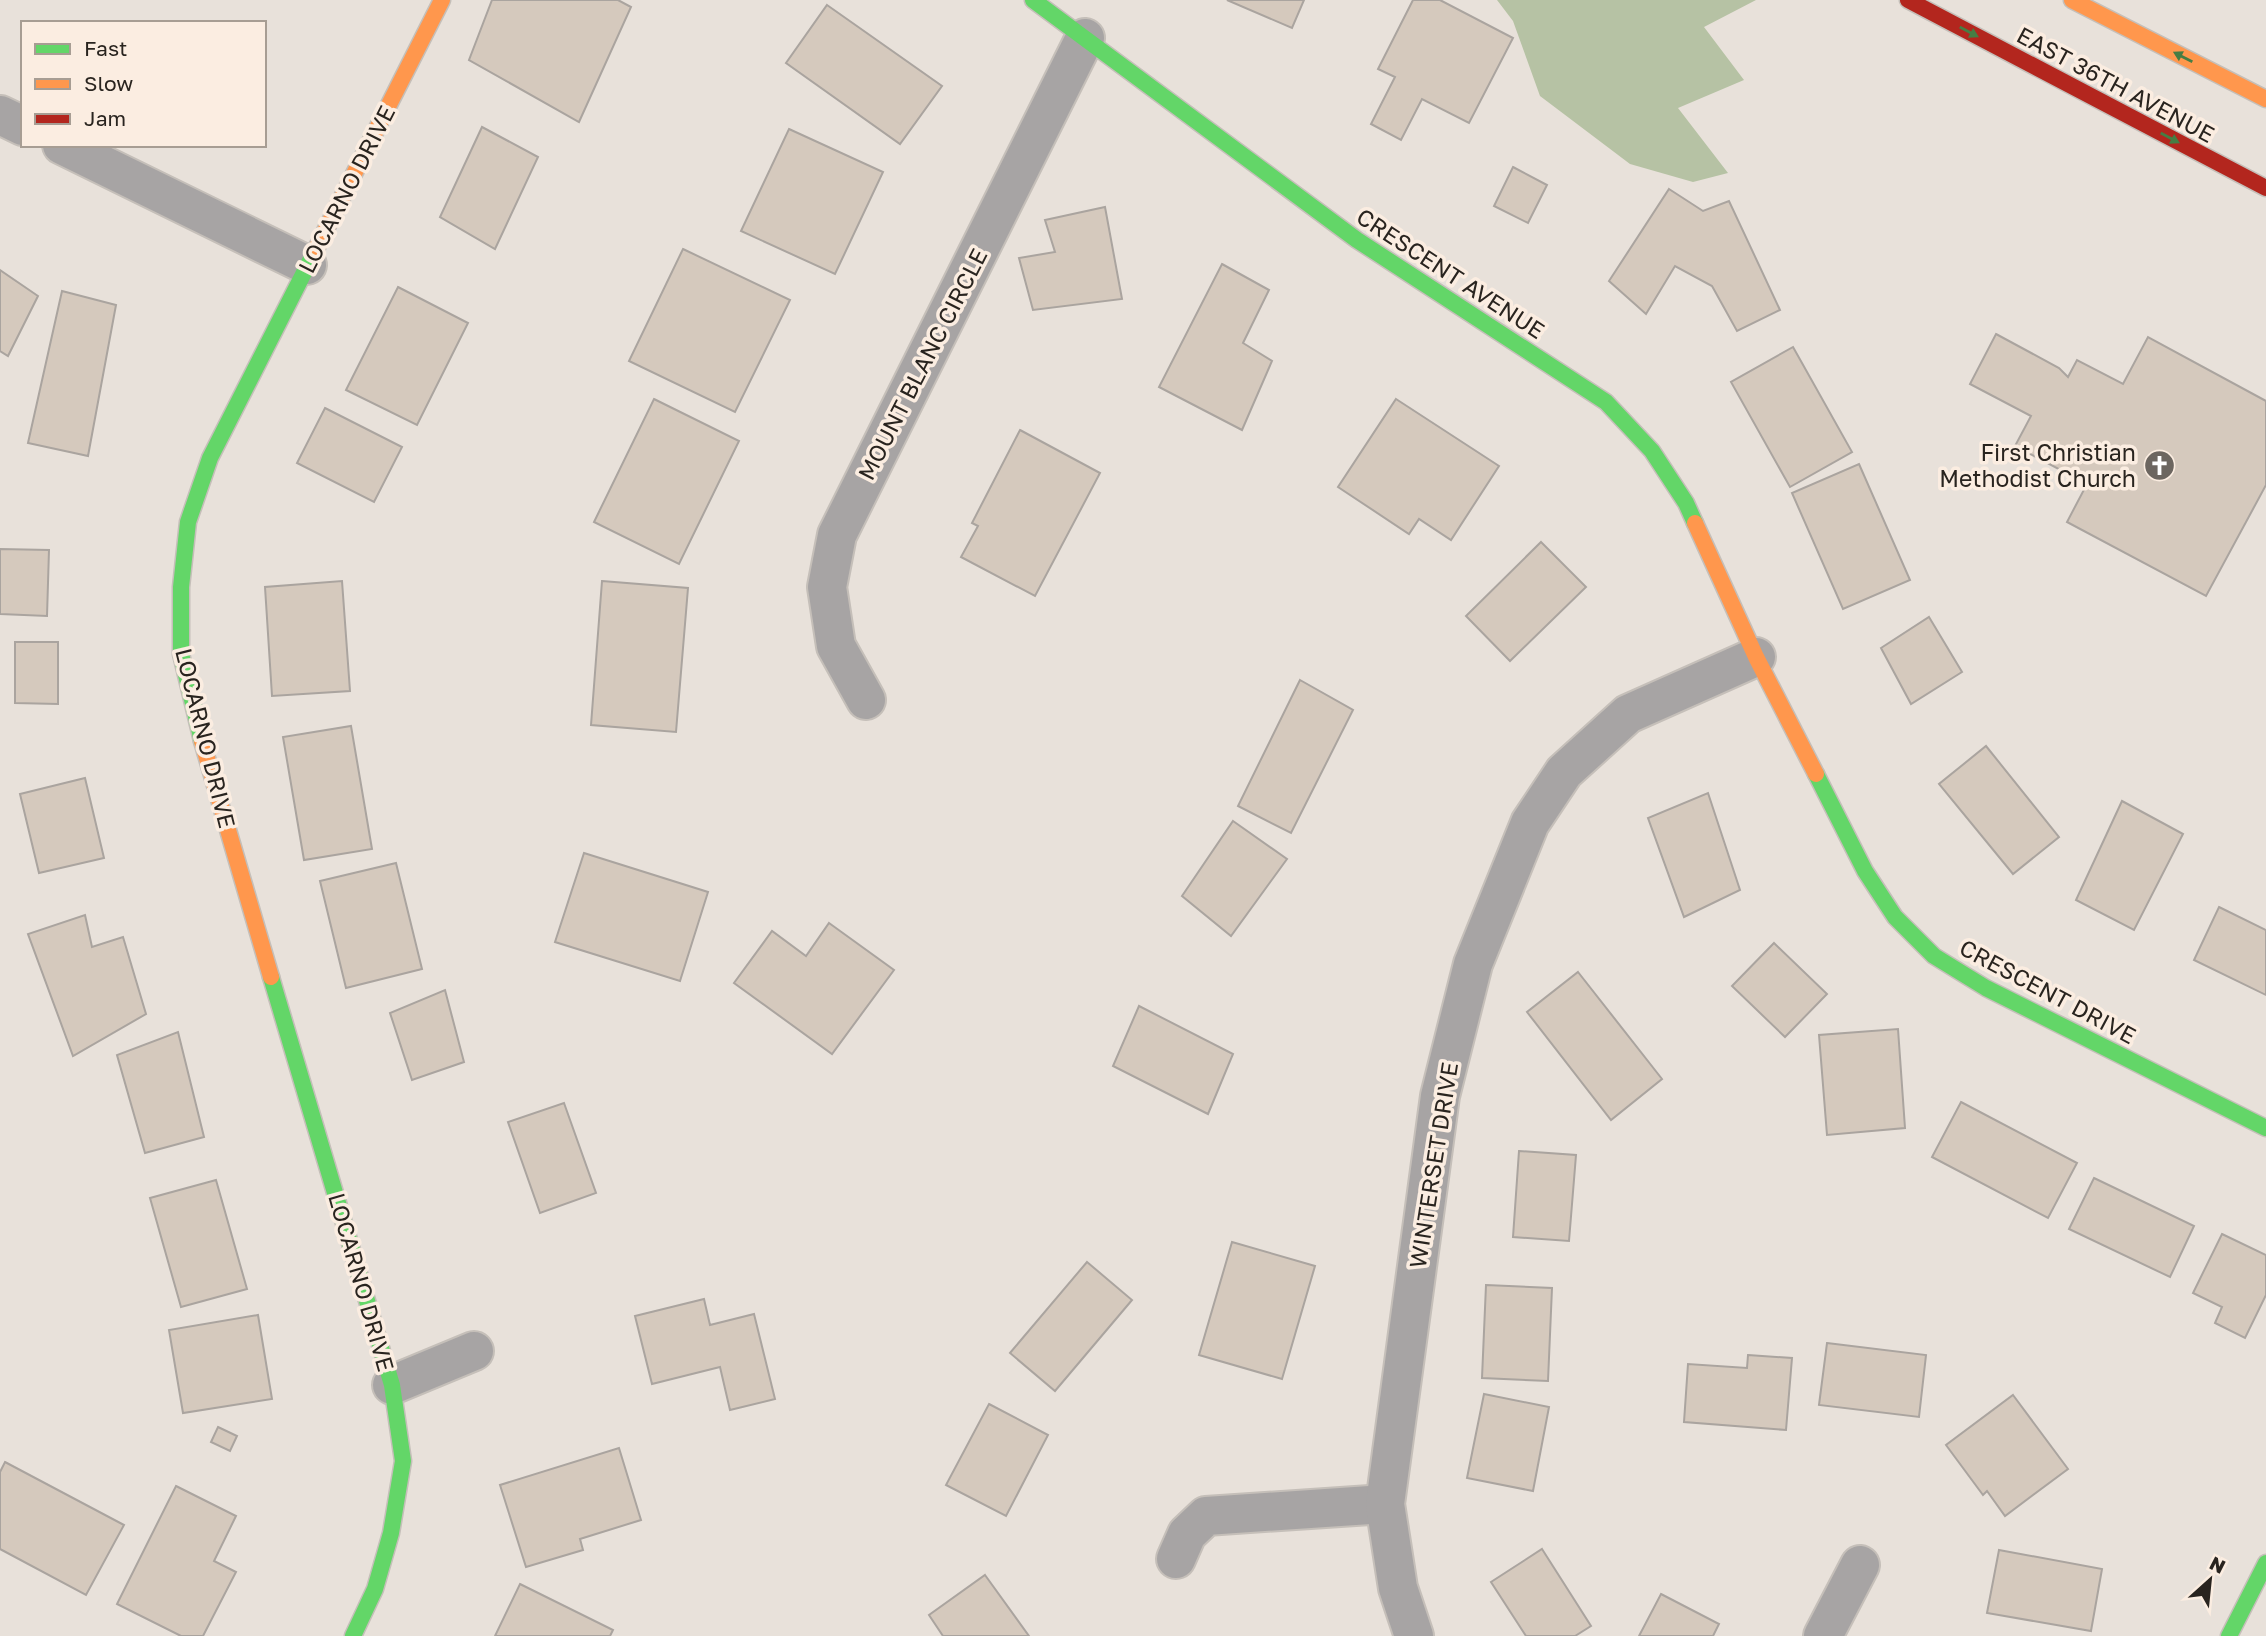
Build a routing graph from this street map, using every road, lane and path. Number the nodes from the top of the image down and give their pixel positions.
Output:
1 (442, 0) edge
2 (1033, 0) edge
3 (1908, 0) edge
4 (2072, 0) edge
5 (1085, 38) junction
6 (2266, 99) edge
7 (0, 115) edge
8 (21, 125) edge
9 (66, 147) edge
10 (2266, 188) edge
11 (307, 265) junction
12 (1756, 657) junction
13 (866, 700) dead end
14 (2266, 1128) edge
15 (474, 1351) dead end
16 (392, 1385) junction
17 (1385, 1504) junction
18 (1176, 1559) dead end
19 (2266, 1563) edge
20 (1860, 1565) dead end
21 (353, 1636) edge
22 (1414, 1636) edge
23 (1823, 1636) edge
24 (2229, 1636) edge

1 - 11 street, LOCARNO DRIVE
2 - 5 street, CRESCENT AVENUE
3 -> 10 street, EAST 36TH AVENUE
6 -> 4 street
5 - 12 street, CRESCENT AVENUE
5 - 13 street, MOUNT BLANC CIRCLE
7 - 8 street
9 - 11 street
11 - 16 street, LOCARNO DRIVE
12 - 14 street, CRESCENT DRIVE
12 - 17 street, WINTERSET DRIVE
15 - 16 street, LOCARNO DRIVE
16 - 21 street, LOCARNO DRIVE
17 - 18 street
17 - 22 street, WINTERSET DRIVE
19 - 24 street
20 - 23 street

